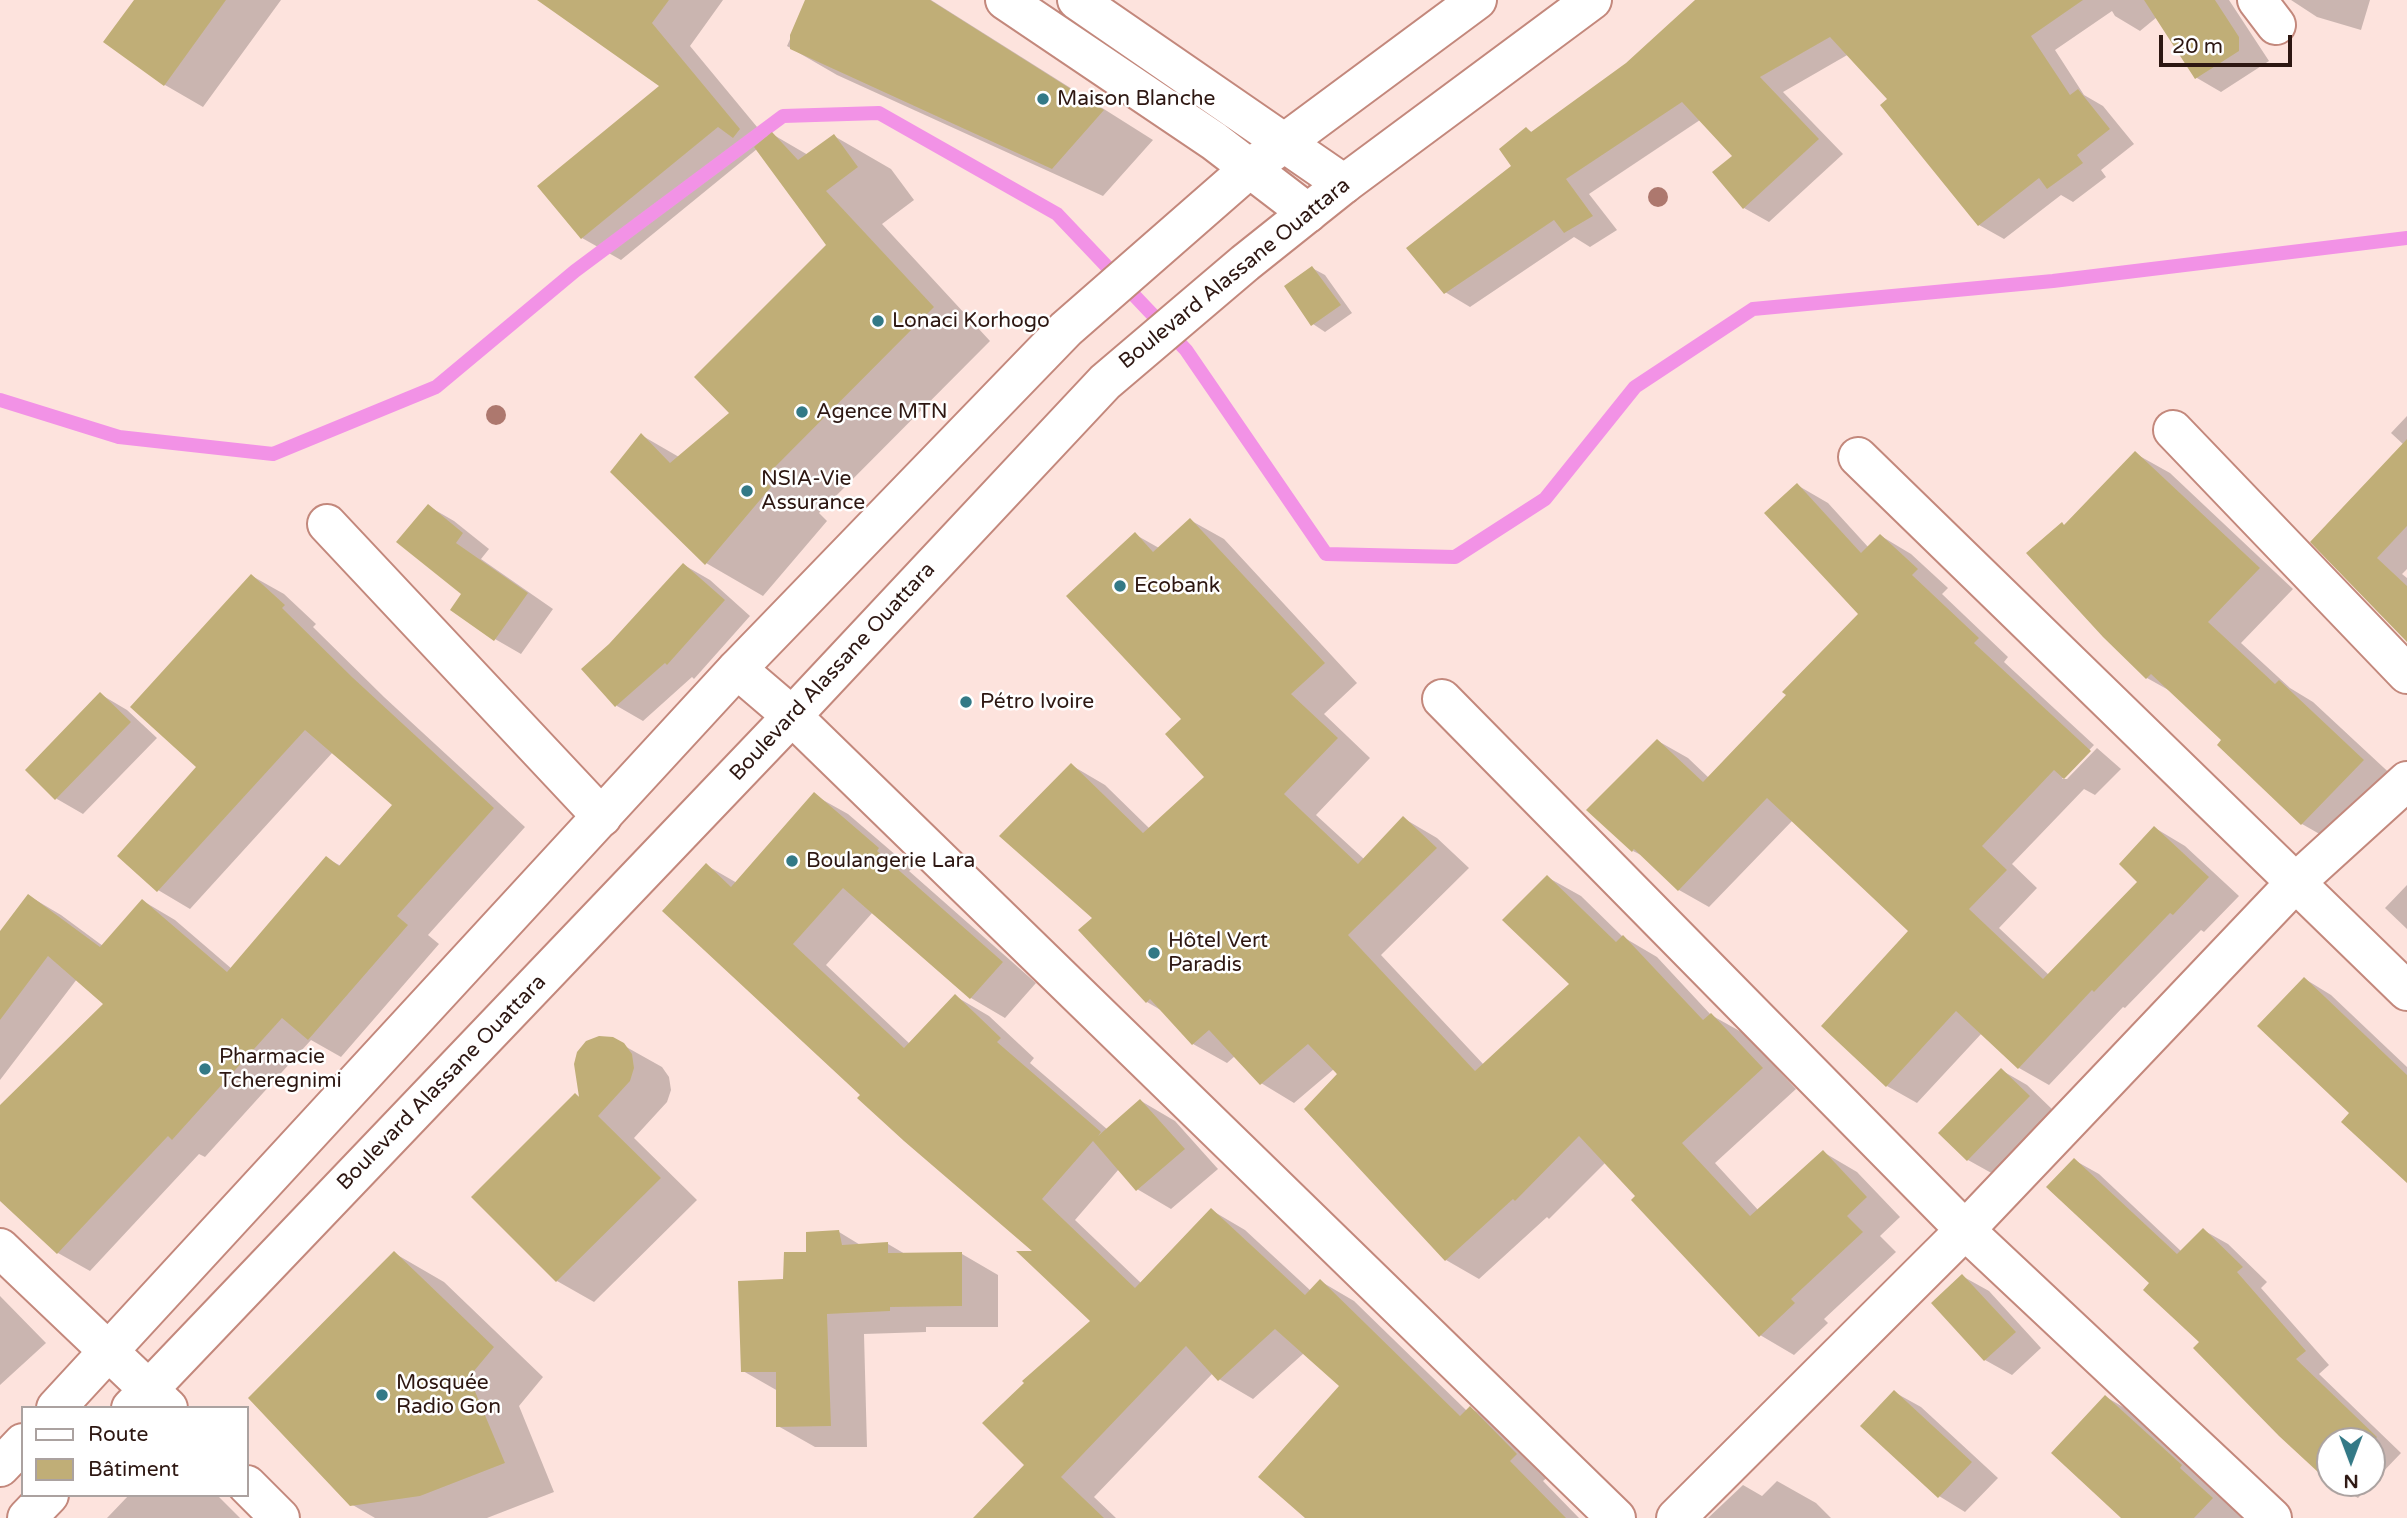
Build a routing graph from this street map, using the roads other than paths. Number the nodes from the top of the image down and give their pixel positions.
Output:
1 (1005, 0) edge
2 (1077, 0) edge
3 (1477, 0) edge
4 (1592, 0) edge
5 (1285, 144) junction
6 (1249, 169) junction
7 (1344, 184) junction
8 (1308, 213) junction
9 (2173, 430) dead end
10 (1858, 457) dead end
11 (327, 524) dead end
12 (737, 669) junction
13 (2407, 674) edge
14 (1442, 699) dead end
15 (792, 716) junction
16 (2407, 781) edge
17 (602, 817) junction
18 (2296, 882) junction
19 (2407, 991) edge
20 (1965, 1230) junction
21 (0, 1248) edge
22 (110, 1351) junction
23 (150, 1401) edge
24 (58, 1406) edge
25 (21, 1445) edge
26 (0, 1467) edge
27 (248, 1486) edge
28 (47, 1497) edge
29 (27, 1518) edge
30 (280, 1518) edge
31 (1616, 1518) edge
32 (1676, 1518) edge
33 (2272, 1518) edge

1 - 6 street
2 - 5 street
3 - 5 street
4 - 7 street, Boulevard Alassane Ouattara
5 - 6 street
5 - 7 street
6 - 8 street
6 - 12 street
7 - 8 street, Boulevard Alassane Ouattara
8 - 15 street, Boulevard Alassane Ouattara
9 - 13 street
10 - 18 street
11 - 17 street
12 - 15 street
12 - 17 street
14 - 20 street
15 - 23 street, Boulevard Alassane Ouattara
15 - 31 street
16 - 18 street
17 - 22 street
18 - 19 street
18 - 20 street
20 - 32 street
20 - 33 street
21 - 22 street
22 - 23 street
22 - 24 street
25 - 26 street
27 - 30 street
28 - 29 street

